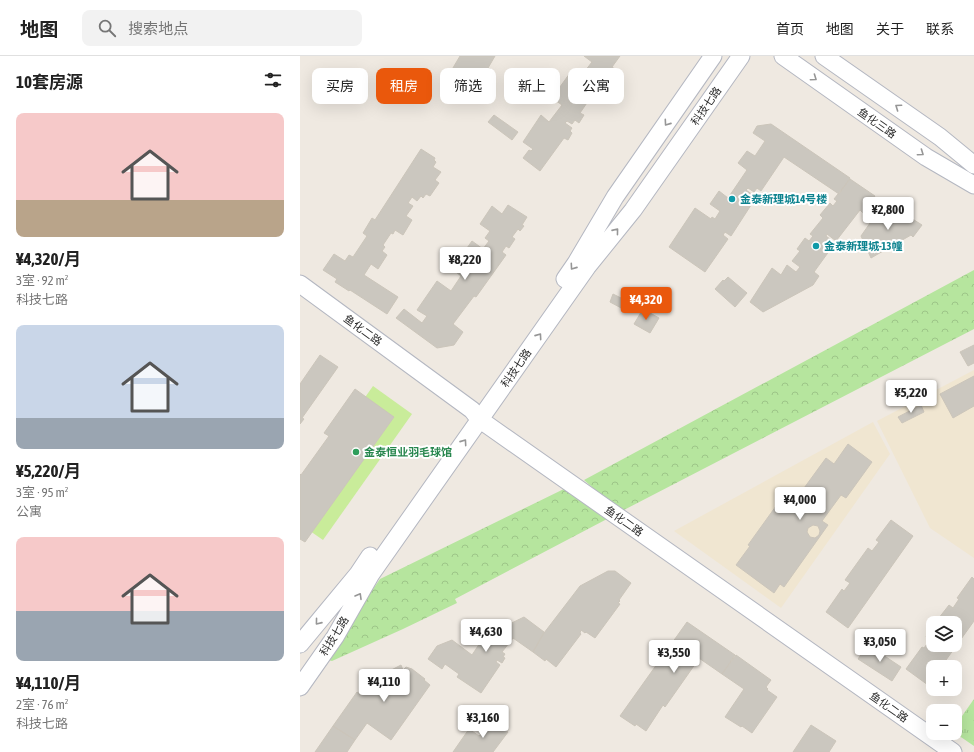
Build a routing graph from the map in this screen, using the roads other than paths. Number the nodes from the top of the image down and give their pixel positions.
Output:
1 (713, 56) edge
2 (741, 56) edge
3 (783, 56) edge
4 (824, 56) edge
5 (800, 61) edge
6 (974, 165) edge
7 (974, 185) edge
8 (300, 284) edge
9 (476, 415) junction
10 (300, 644) edge
11 (300, 687) edge
12 (953, 752) edge

1 -> 9 street, 科技七路
9 -> 2 street, 科技七路
3 - 5 street, 鱼化三路
6 -> 4 street
5 -> 7 street, 鱼化三路
8 - 9 street, 鱼化二路
9 -> 10 street, 科技七路
11 -> 9 street, 科技七路
9 - 12 street, 鱼化二路

